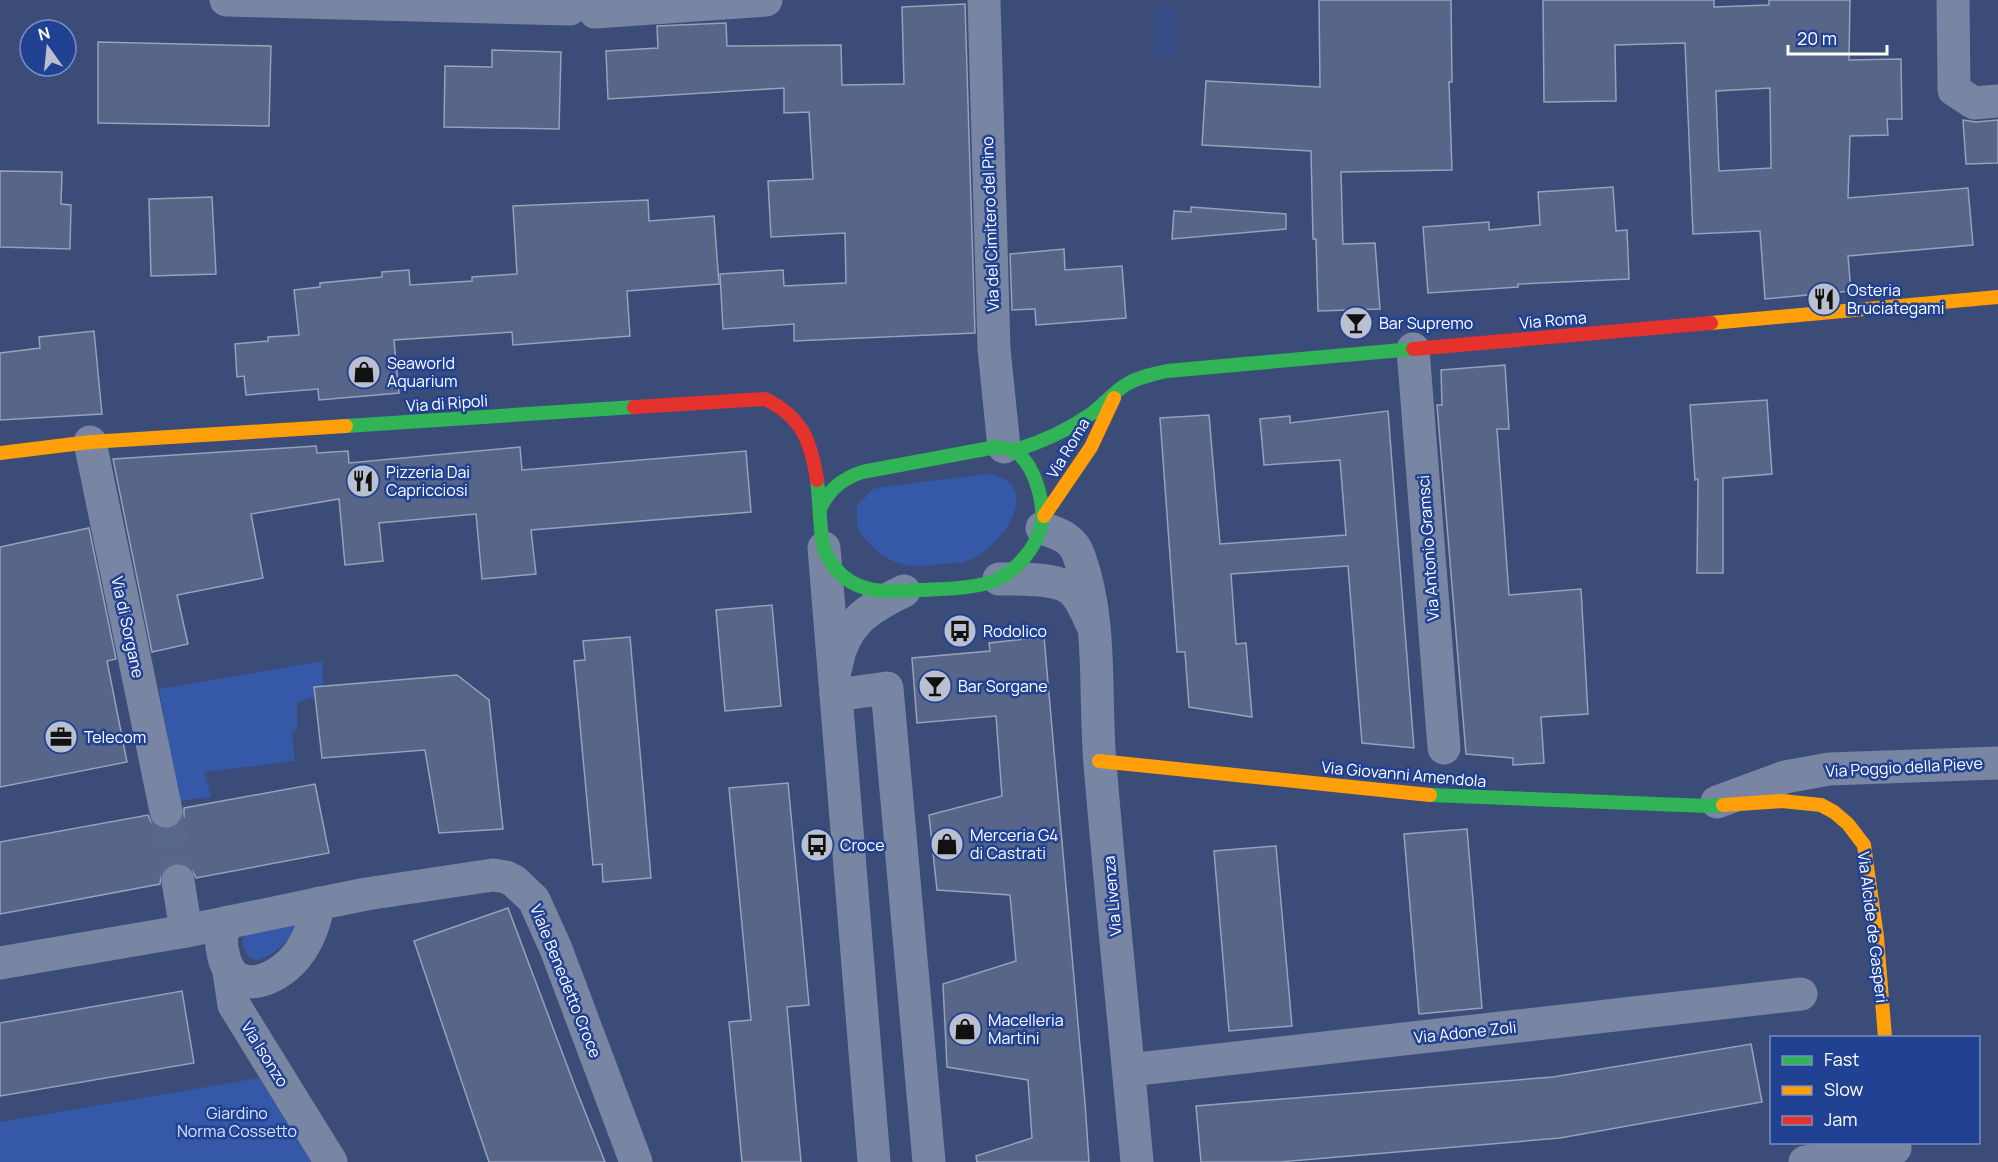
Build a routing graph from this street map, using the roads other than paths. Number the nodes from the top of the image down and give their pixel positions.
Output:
1 (226, 0) edge
2 (766, 0) edge
3 (984, 0) edge
4 (1953, 0) edge
5 (1998, 101) edge
6 (1998, 297) edge
7 (1413, 349) junction
8 (1116, 393) junction
9 (90, 442) junction
10 (1009, 449) junction
11 (0, 453) edge
12 (820, 509) junction
13 (1043, 522) junction
14 (824, 548) junction
15 (999, 579) junction
16 (904, 591) junction
17 (1094, 630) junction
18 (835, 686) junction
19 (1443, 748) dead end
20 (1099, 760) junction
21 (1998, 763) edge
22 (1707, 806) junction
23 (166, 811) tunnel mouth
24 (178, 881) tunnel mouth
25 (316, 916) junction
26 (228, 922) junction
27 (186, 931) junction
28 (0, 963) edge
29 (911, 965) junction
30 (860, 970) junction
31 (229, 972) junction
32 (1801, 994) dead end
33 (1886, 1036) edge
34 (1129, 1070) junction
35 (1896, 1151) edge
36 (331, 1162) edge
37 (636, 1162) edge
38 (874, 1162) edge
39 (929, 1162) edge
40 (1137, 1162) edge
41 (1805, 1162) edge

1 - 2 street
3 - 10 street, Via del Cimitero del Pino
4 - 5 street
6 - 7 street, Via Roma
7 - 8 street, Via Roma
7 - 19 street, Via Antonio Gramsci
8 - 10 street, Via Roma
8 - 13 street, Via Roma
9 - 11 street, Via di Ripoli
9 - 12 street, Via di Ripoli
9 - 23 street, Via di Sorgane
10 - 12 street
10 - 13 street
12 - 14 street
13 - 15 street
13 - 17 street, Via Livenza
14 - 16 street
14 - 18 street
15 - 16 street
15 - 17 street, Via Livenza
16 - 18 street
17 - 20 street, Via Livenza
18 - 29 street
18 - 30 street
20 - 22 street, Via Giovanni Amendola
20 - 34 street, Via Livenza
21 - 22 street, Via Poggio della Pieve
22 - 33 street, Via Alcide de Gasperi
24 - 27 street
25 - 26 street, Viale Benedetto Croce
25 - 31 street
25 - 37 street, Viale Benedetto Croce
26 - 27 street, Viale Benedetto Croce
26 - 31 street
27 - 28 street, Viale Benedetto Croce
29 - 30 street
29 - 39 street
30 - 38 street
31 - 36 street, Via Isonzo
32 - 34 street, Via Adone Zoli
34 - 40 street, Via Livenza
35 - 41 street

